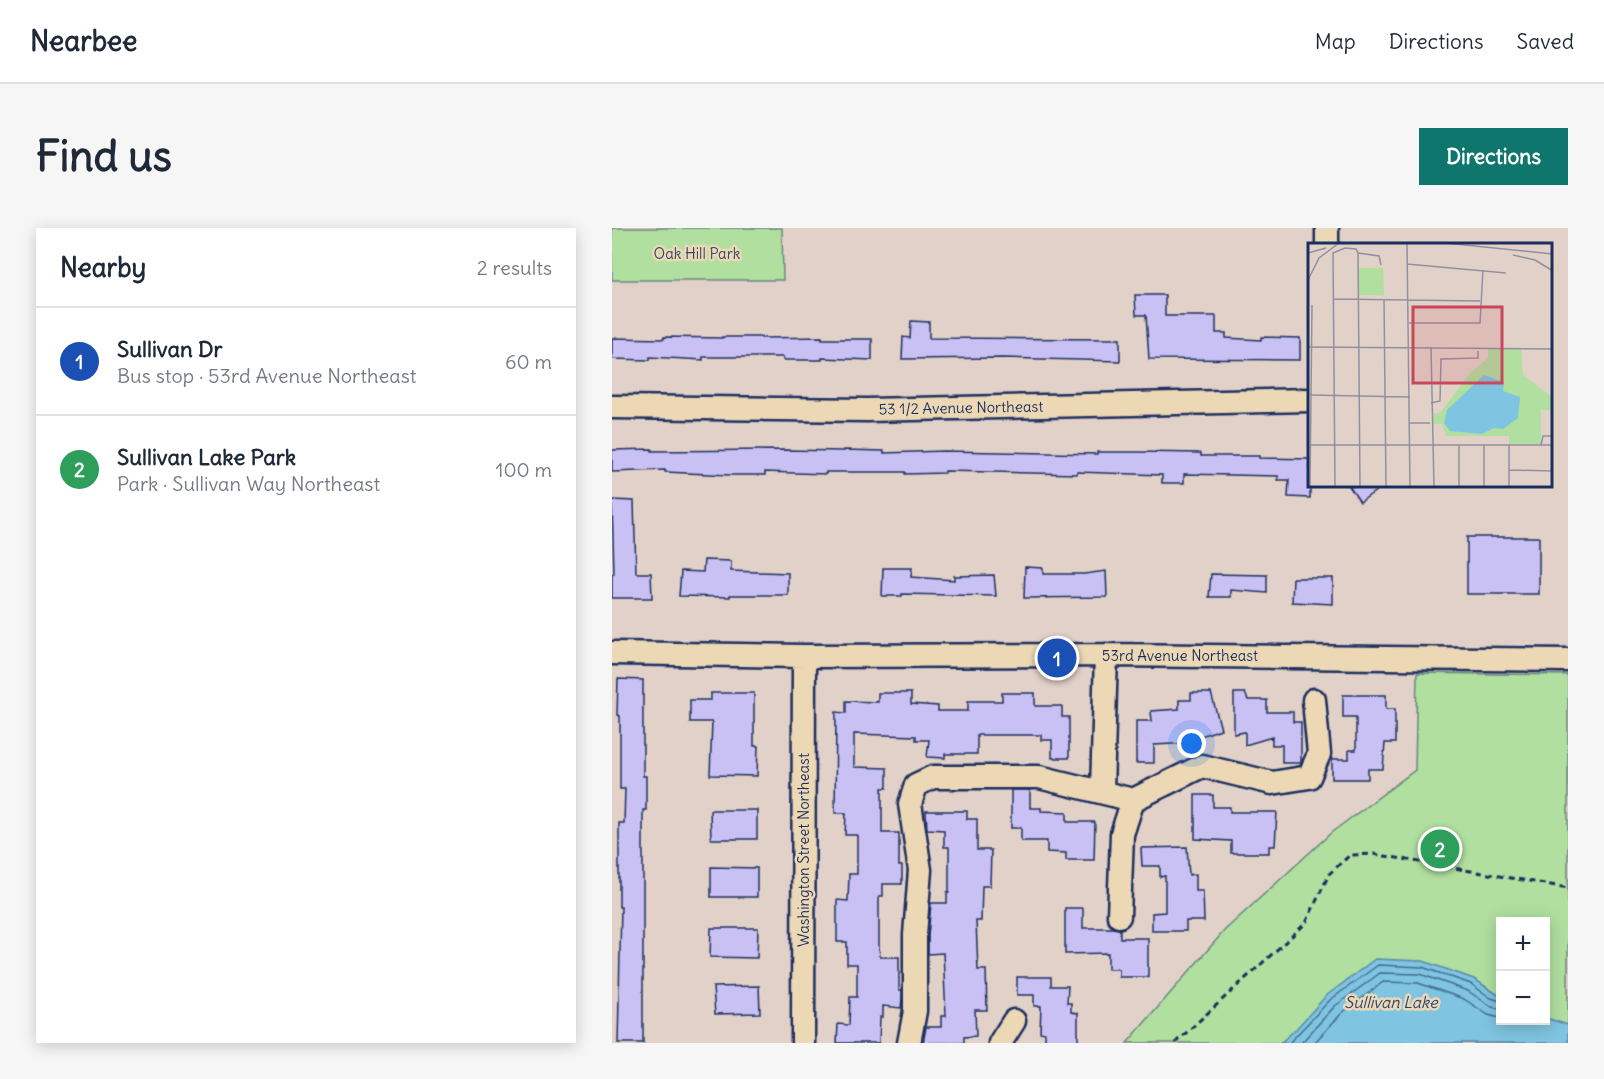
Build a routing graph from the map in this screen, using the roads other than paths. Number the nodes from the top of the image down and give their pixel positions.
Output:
1 (1308, 400) edge
2 (612, 407) edge
3 (612, 653) edge
4 (804, 656) junction
5 (1106, 656) junction
6 (1568, 660) edge
7 (1314, 700) dead end
8 (1102, 791) junction
9 (1133, 800) junction
10 (1119, 916) dead end
11 (1014, 1021) dead end
12 (803, 1043) edge
13 (909, 1043) edge
14 (1000, 1043) edge

1 - 2 street, 53 1/2 Avenue Northeast
3 - 4 street, 53rd Avenue Northeast
4 - 5 street, 53rd Avenue Northeast
4 - 12 street, Washington Street Northeast
5 - 6 street, 53rd Avenue Northeast
5 - 8 street
7 - 9 street
8 - 9 street
8 - 13 street
9 - 10 street
11 - 14 street

